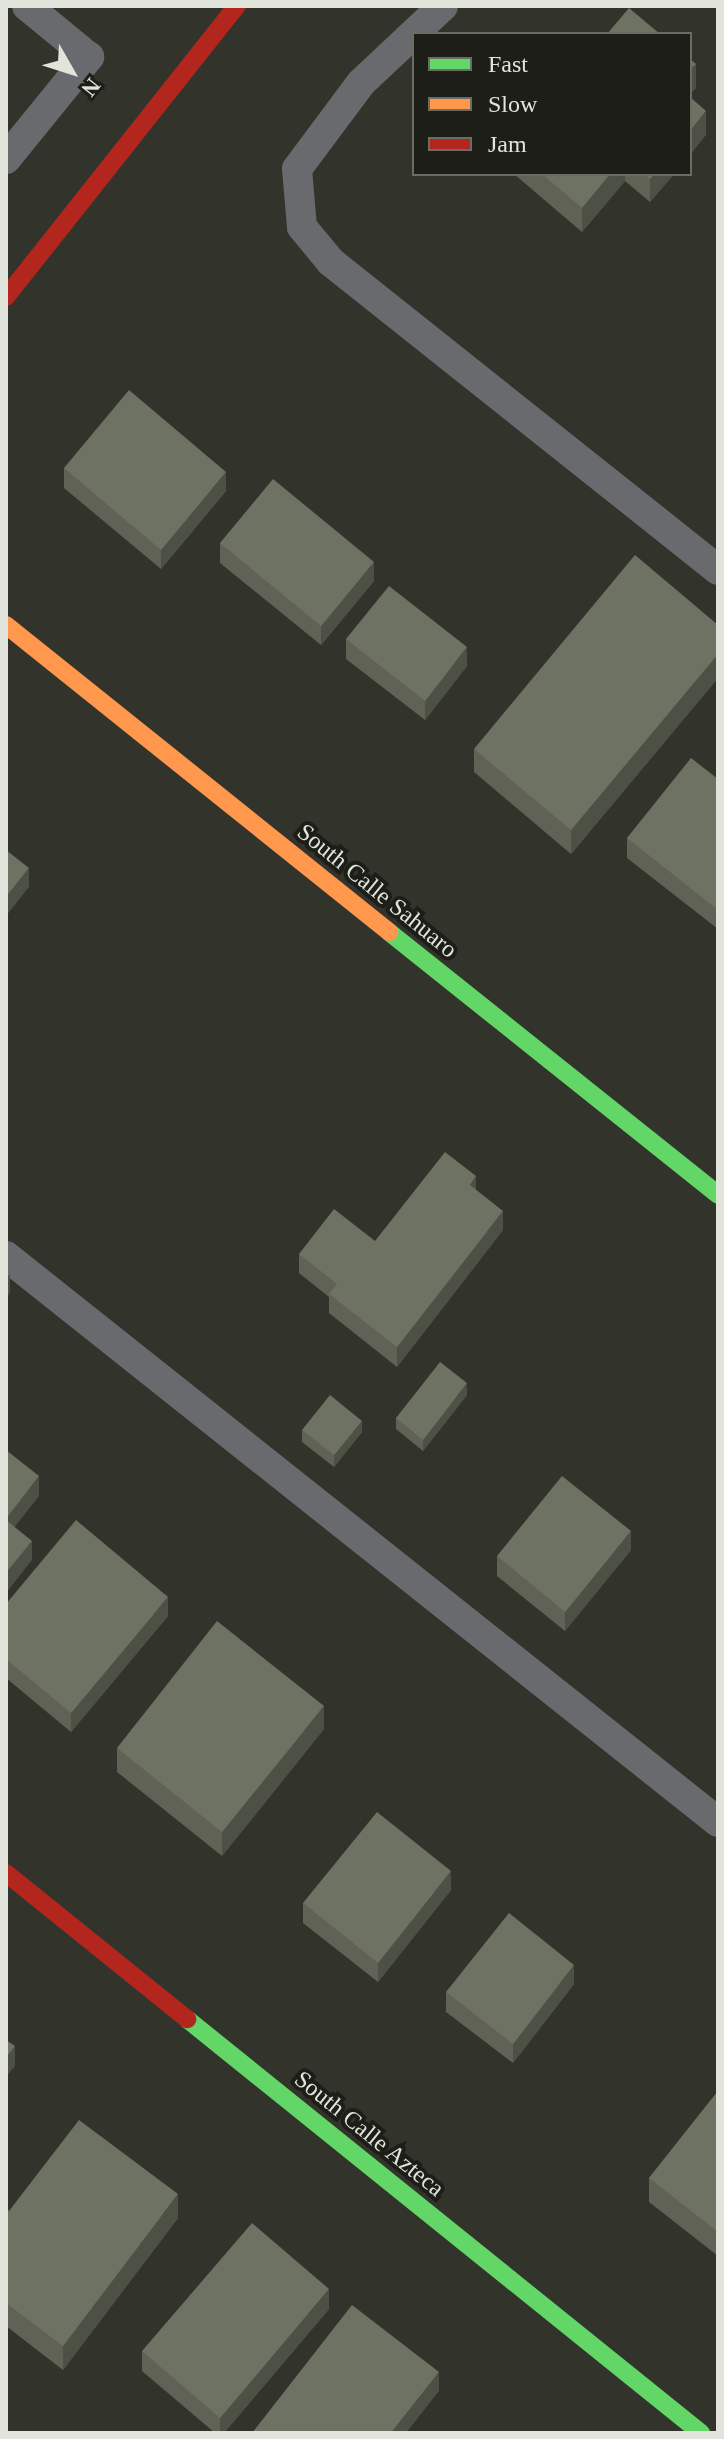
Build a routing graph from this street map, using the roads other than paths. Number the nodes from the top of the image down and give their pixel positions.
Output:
1 (27, 6) edge
2 (237, 6) edge
3 (443, 6) edge
4 (415, 32) edge
5 (412, 35) edge
6 (6, 159) edge
7 (6, 297) edge
8 (718, 570) edge
9 (6, 625) edge
10 (718, 1195) edge
11 (6, 1256) edge
12 (718, 1822) edge
13 (6, 1873) edge
14 (701, 2433) edge

1 - 6 lane
2 - 7 street
3 - 4 lane
5 - 8 lane
9 - 10 street, South Calle Sahuaro
11 - 12 lane
13 - 14 street, South Calle Azteca

